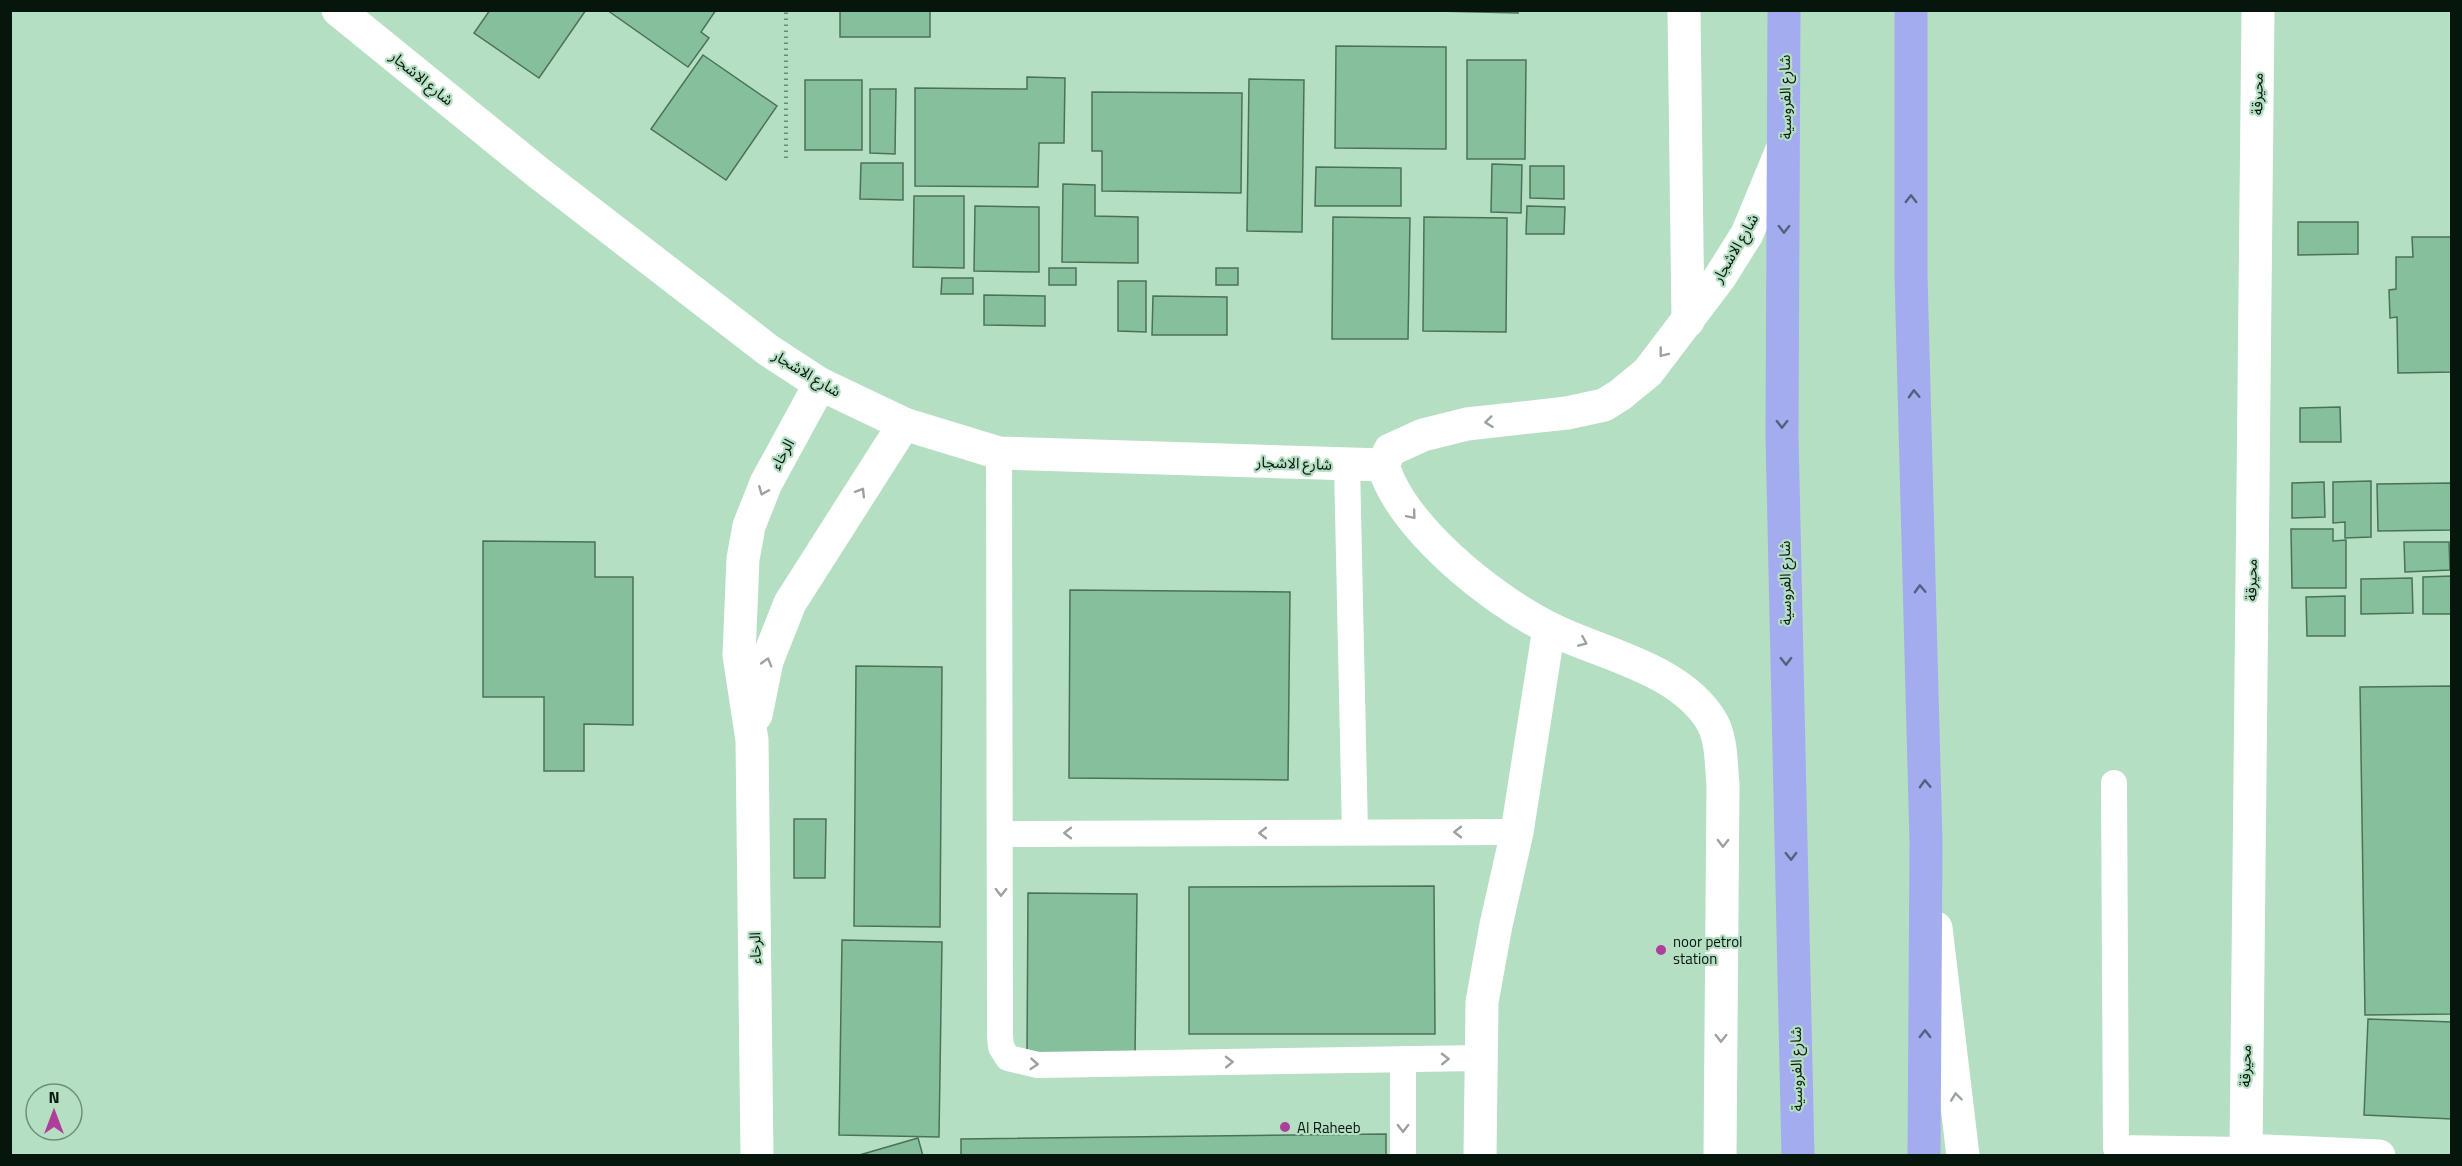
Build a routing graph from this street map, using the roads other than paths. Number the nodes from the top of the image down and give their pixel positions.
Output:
1 (338, 10) edge
2 (1684, 10) edge
3 (1784, 10) edge
4 (1911, 10) edge
5 (2258, 10) edge
6 (1785, 140) junction
7 (1688, 321) junction
8 (820, 384) junction
9 (904, 424) junction
10 (999, 453) junction
11 (1347, 465) junction
12 (1383, 465) junction
13 (1549, 628) junction
14 (752, 740) junction
15 (2114, 783) dead end
16 (1355, 832) junction
17 (1517, 832) junction
18 (1002, 834) junction
19 (1926, 843) junction
20 (1480, 1058) junction
21 (1403, 1059) junction
22 (2117, 1151) edge
23 (2246, 1153) edge
24 (757, 1155) edge
25 (1402, 1155) edge
26 (1480, 1155) edge
27 (1720, 1155) edge
28 (1798, 1155) edge
29 (1924, 1155) edge
30 (1963, 1155) edge
31 (2379, 1155) edge

1 - 8 street, شارع الاشجار
2 - 7 street
3 - 6 highway, شارع الفروسية
19 -> 4 highway
5 - 23 street, محيرقة
6 - 7 street, شارع الاشجار
6 -> 28 highway, شارع الفروسية
7 -> 12 street, شارع الاشجار
8 - 9 street, شارع الاشجار
8 -> 14 street, الرخاء
9 - 10 street, شارع الاشجار
14 -> 9 street, الرخاء
10 - 11 street, شارع الاشجار
10 - 18 lane
11 - 12 street, شارع الاشجار
11 - 16 lane
12 -> 13 street
13 - 17 street
13 -> 27 street
14 - 24 street, الرخاء
15 - 22 lane
17 -> 16 lane
16 -> 18 lane
17 - 20 street
18 -> 21 lane
29 -> 19 highway
30 -> 19 street
21 -> 20 lane
20 - 26 street
21 -> 25 lane
22 - 23 lane
23 - 31 street

